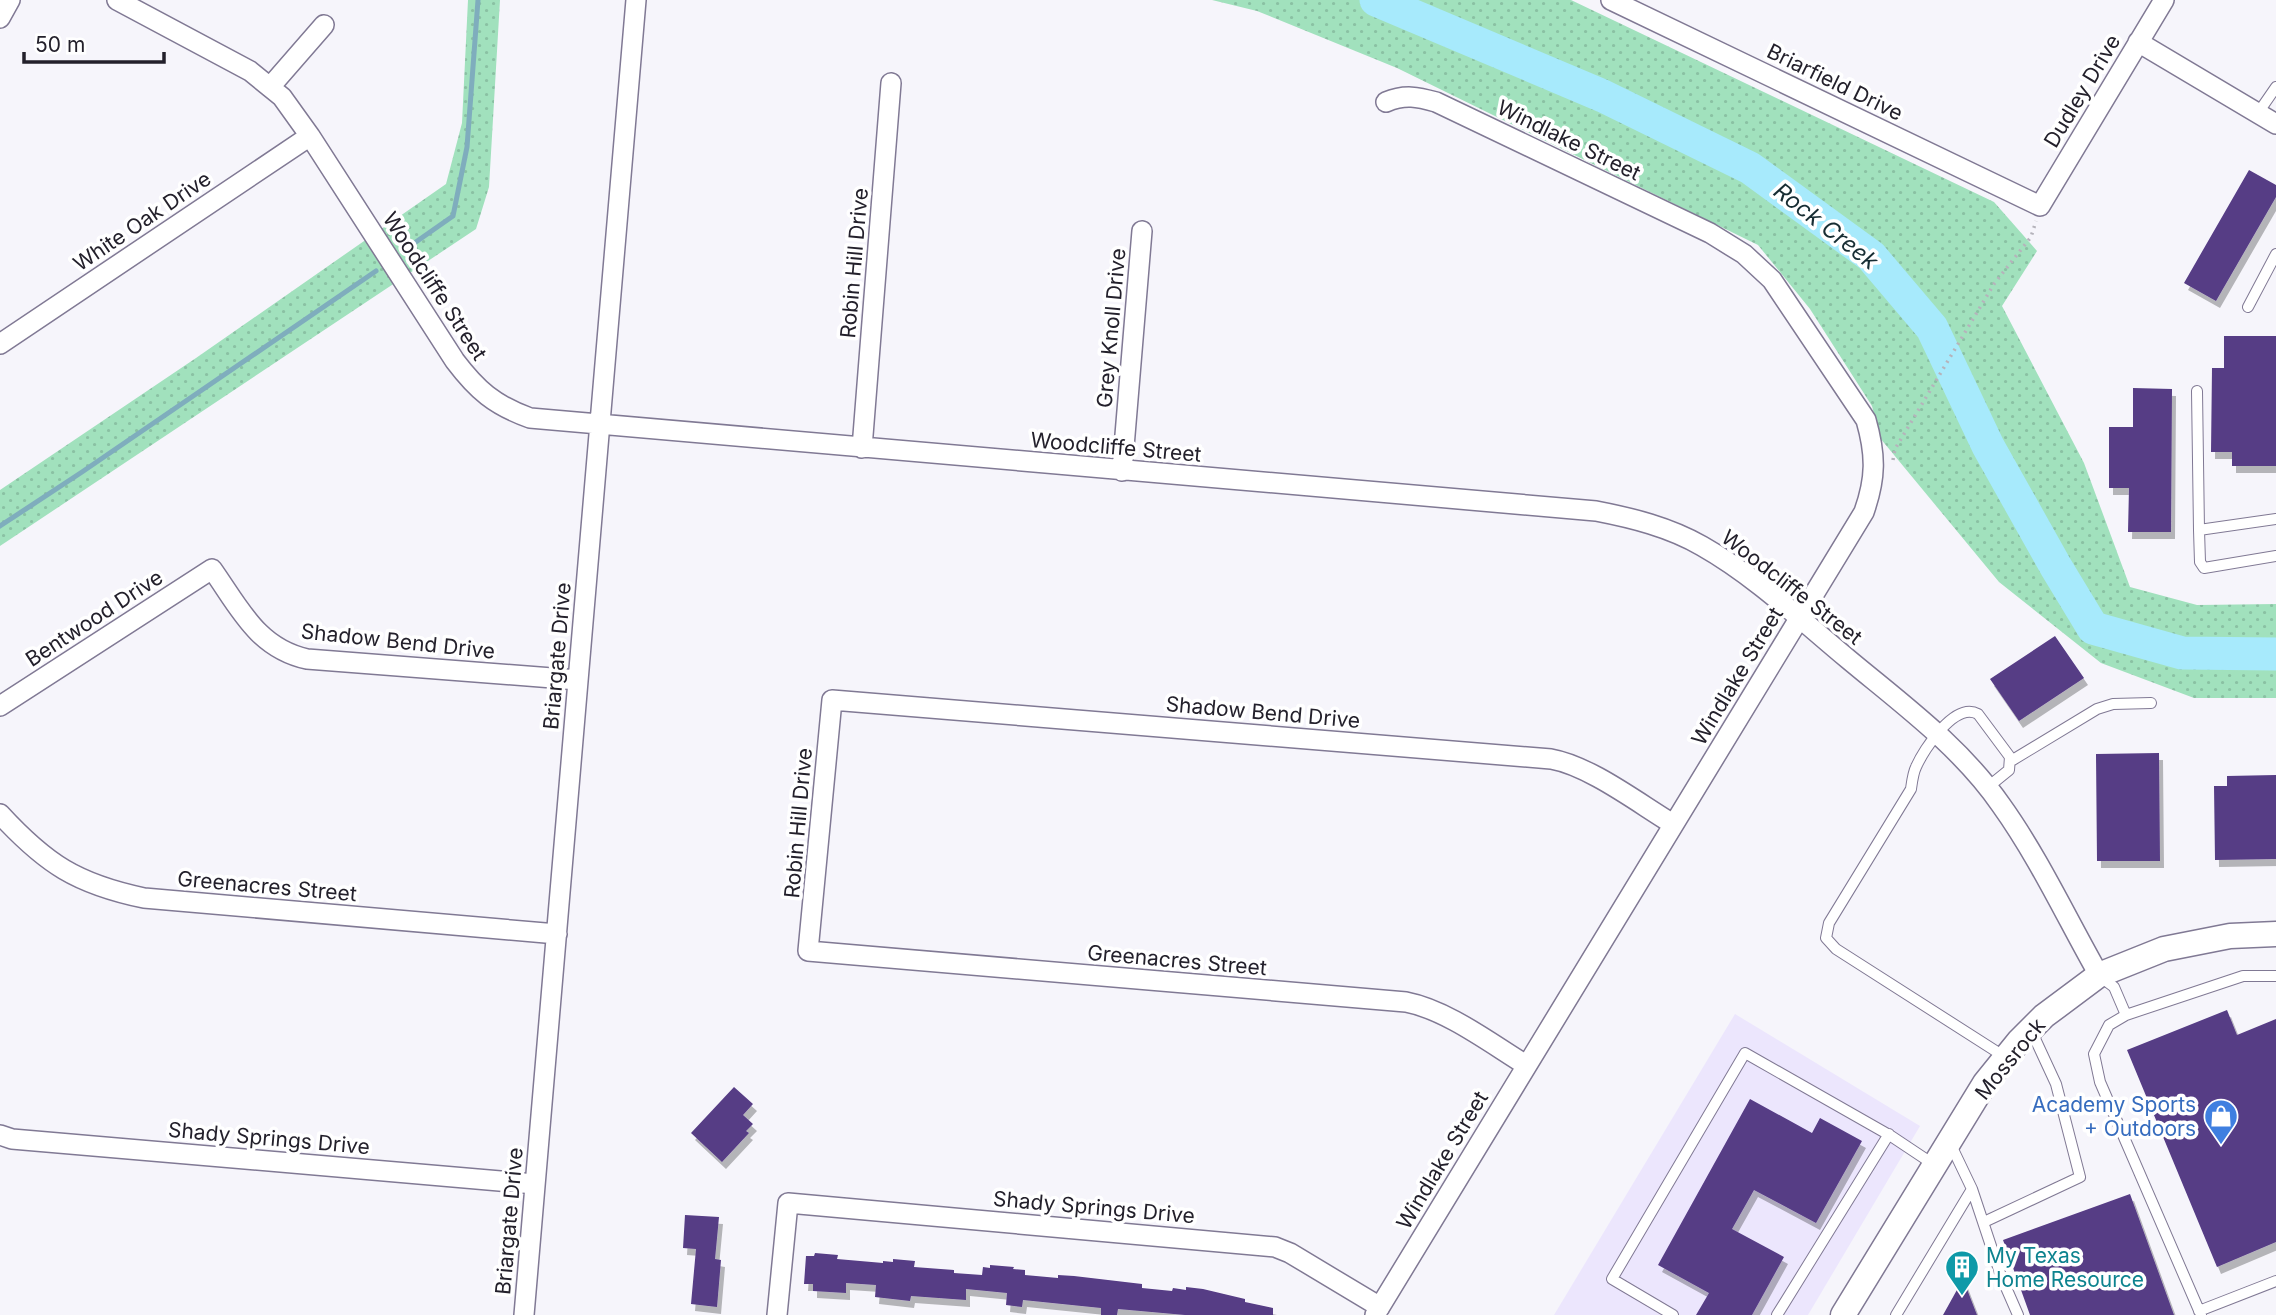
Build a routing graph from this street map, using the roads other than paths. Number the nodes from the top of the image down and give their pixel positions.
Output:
1 (10, 0) edge
2 (117, 0) edge
3 (636, 0) edge
4 (1611, 0) edge
5 (2164, 0) edge
6 (0, 18) edge
7 (324, 25) dead end
8 (2138, 42) junction
9 (891, 82) dead end
10 (270, 87) junction
11 (2276, 87) edge
12 (1386, 102) dead end
13 (2258, 113) junction
14 (2276, 124) edge
15 (310, 136) junction
16 (2040, 206) joint
17 (1142, 231) dead end
18 (2276, 254) edge
19 (2248, 307) dead end
20 (0, 344) edge
21 (2197, 391) dead end
22 (599, 425) junction
23 (862, 448) junction
24 (1122, 471) junction
25 (2276, 519) edge
26 (2199, 530) junction
27 (2276, 556) edge
28 (212, 569) joint
29 (1799, 618) junction
30 (578, 680) junction
31 (832, 700) joint
32 (2151, 703) dead end
33 (0, 706) edge
34 (1936, 733) junction
35 (2011, 761) junction
36 (1988, 787) junction
37 (0, 814) edge
38 (1673, 824) junction
39 (556, 934) junction
40 (2276, 934) edge
41 (808, 951) joint
42 (2098, 975) junction
43 (2276, 976) edge
44 (2126, 1015) junction
45 (2031, 1029) junction
46 (2006, 1058) junction
47 (1525, 1065) junction
48 (1889, 1134) junction
49 (0, 1135) edge
50 (1949, 1142) junction
51 (1935, 1166) junction
52 (535, 1184) junction
53 (1972, 1189) junction
54 (1983, 1222) junction
55 (2276, 1281) edge
56 (1377, 1311) edge
57 (2200, 1313) edge
58 (524, 1315) edge
59 (777, 1315) edge
60 (1673, 1315) edge
61 (1777, 1315) edge
62 (1843, 1315) edge
63 (1896, 1315) edge
64 (2018, 1315) edge

1 - 6 street
2 - 10 street, Woodcliffe Street
3 - 22 street, Briargate Drive
4 - 16 street, Briarfield Drive
5 - 8 street, Dudley Drive
7 - 10 street
8 - 13 street
8 - 16 street, Dudley Drive
9 - 23 street, Robin Hill Drive
10 - 15 street, Woodcliffe Street
11 - 13 lane
12 - 29 street, Windlake Street
13 - 14 street
15 - 20 street, White Oak Drive
15 - 22 street, Woodcliffe Street
17 - 24 street, Grey Knoll Drive
18 - 19 lane
21 - 26 lane
22 - 23 street, Woodcliffe Street
22 - 30 street, Briargate Drive
23 - 24 street, Woodcliffe Street
24 - 29 street, Woodcliffe Street
25 - 26 lane
26 - 27 lane
28 - 30 street, Shadow Bend Drive
28 - 33 street, Bentwood Drive
29 - 34 street, Woodcliffe Street
29 - 38 street, Windlake Street
30 - 39 street, Briargate Drive
31 - 38 street, Shadow Bend Drive
31 - 41 street, Robin Hill Drive
32 - 35 lane
34 - 35 lane
34 - 36 street, Woodcliffe Street
34 - 46 lane
35 - 36 lane
36 - 42 street, Woodcliffe Street
37 - 39 street, Greenacres Street
38 - 47 street, Windlake Street
39 - 52 street, Briargate Drive
40 - 42 street, Mossrock
41 - 47 street, Greenacres Street
42 - 44 lane
42 - 45 street, Mossrock
43 - 44 lane
44 - 57 lane
45 - 46 street, Mossrock
45 - 54 lane
46 - 50 street, Mossrock
47 - 56 street, Windlake Street
48 - 51 lane
48 - 60 lane
48 - 61 lane
49 - 52 street, Shady Springs Drive
50 - 51 street, Mossrock
50 - 53 lane
51 - 62 street, Mossrock
52 - 58 street, Briargate Drive
53 - 54 lane
53 - 63 lane
54 - 64 lane
55 - 57 lane
56 - 59 street, Shady Springs Drive

